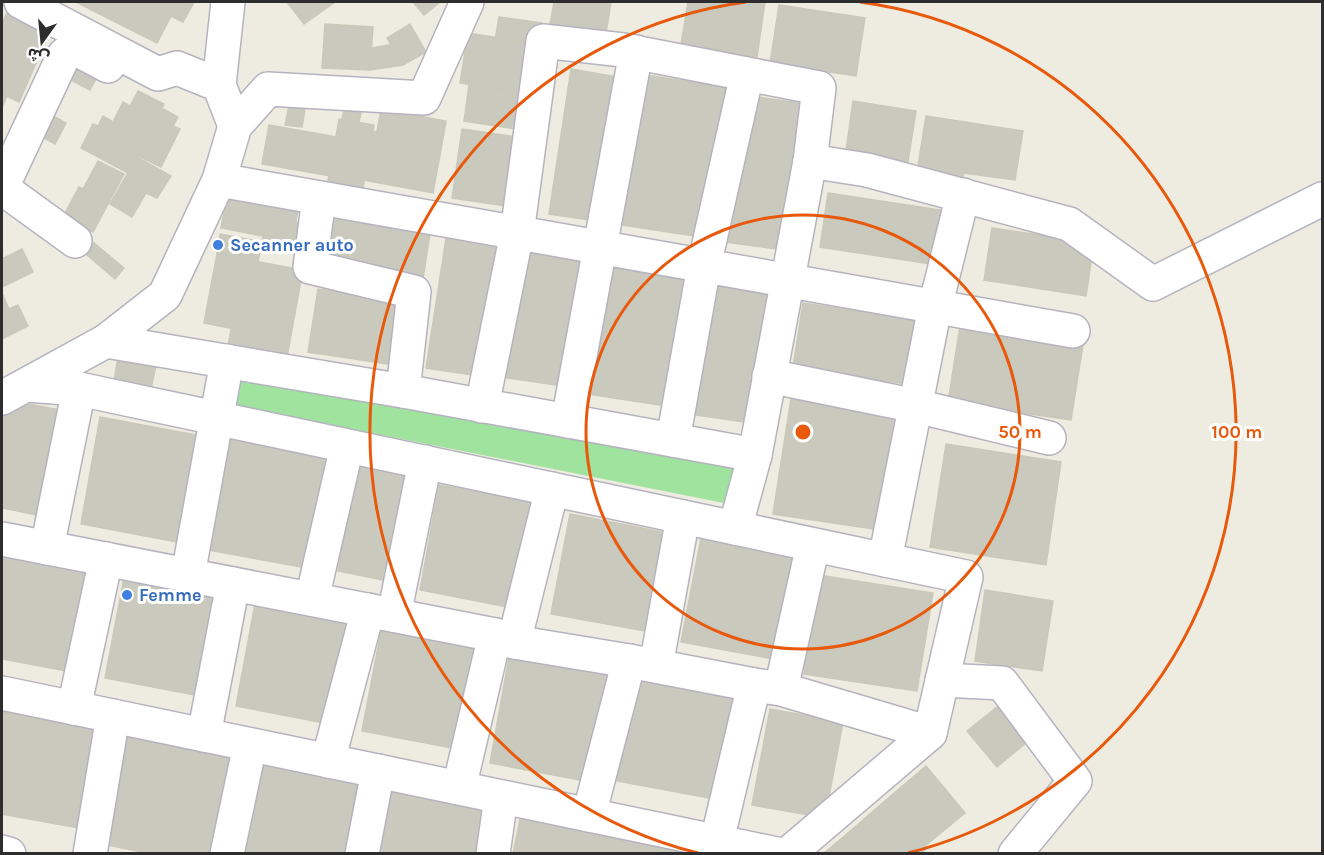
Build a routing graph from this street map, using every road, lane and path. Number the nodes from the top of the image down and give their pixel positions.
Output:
1 (21, 2) edge
2 (228, 2) edge
3 (467, 2) edge
4 (636, 52) junction
5 (747, 74) junction
6 (219, 85) junction
7 (147, 86) dead end
8 (235, 126) junction
9 (810, 161) junction
10 (219, 180) junction
11 (2, 187) edge
12 (963, 195) junction
13 (319, 198) junction
14 (1323, 199) edge
15 (517, 233) junction
16 (75, 241) dead end
17 (600, 248) junction
18 (704, 266) junction
19 (787, 280) junction
20 (935, 307) junction
21 (1073, 331) dead end
22 (106, 341) junction
23 (227, 361) junction
24 (769, 376) junction
25 (79, 389) junction
26 (15, 391) edge
27 (403, 391) junction
28 (482, 406) junction
29 (916, 406) junction
30 (217, 418) junction
31 (568, 421) junction
32 (1049, 438) dead end
33 (673, 440) junction
34 (347, 446) junction
35 (755, 455) junction
36 (425, 462) junction
37 (552, 489) junction
38 (683, 517) junction
39 (735, 528) junction
40 (2, 539) edge
41 (813, 545) junction
42 (47, 548) junction
43 (106, 560) junction
44 (885, 560) junction
45 (188, 575) junction
46 (233, 584) junction
47 (312, 599) junction
48 (381, 613) junction
49 (505, 639) junction
50 (643, 663) junction
51 (942, 680) junction
52 (768, 687) junction
53 (2, 693) edge
54 (74, 708) junction
55 (113, 716) junction
56 (930, 733) junction
57 (204, 735) junction
58 (250, 745) junction
59 (328, 761) junction
60 (378, 771) junction
61 (459, 788) junction
62 (501, 797) junction
63 (589, 815) junction
64 (717, 841) junction
65 (2, 852) edge
66 (9, 854) edge
67 (90, 854) edge
68 (227, 854) edge
69 (362, 854) edge
70 (493, 854) edge
71 (777, 854) edge
72 (788, 854) edge
73 (1015, 854) edge

1 - 6 street
2 - 6 street
3 - 8 street
4 - 5 street
4 - 15 street
4 - 17 street
5 - 9 street
5 - 18 street
6 - 8 street
7 - 11 street
8 - 10 street
9 - 12 street
9 - 19 street
10 - 13 street
10 - 22 street
11 - 16 street
12 - 14 street
12 - 20 street
13 - 15 street
13 - 27 street
15 - 17 street
15 - 28 street
17 - 18 street
17 - 31 street
18 - 19 street
18 - 33 street
19 - 20 street
19 - 24 street
20 - 21 street
20 - 29 street
22 - 23 street
22 - 26 street
23 - 27 street
23 - 30 street
24 - 29 street
24 - 35 street
25 - 26 street
25 - 30 street
25 - 42 street
27 - 28 street
28 - 31 street
29 - 32 street
29 - 44 street
30 - 34 street
30 - 45 street
31 - 33 street
33 - 35 street
34 - 36 street
34 - 47 street
35 - 39 street
36 - 37 street
36 - 48 street
37 - 38 street
37 - 49 street
38 - 39 street
38 - 50 street
39 - 41 street
40 - 42 street
41 - 44 street
41 - 52 street
42 - 43 street
43 - 45 street
43 - 54 street
44 - 51 street
45 - 46 street
46 - 47 street
46 - 57 street
47 - 48 street
48 - 49 street
48 - 59 street
49 - 50 street
49 - 61 street
50 - 52 street
50 - 63 street
51 - 56 street
51 - 73 street
52 - 56 street
52 - 64 street
53 - 54 street
54 - 55 street
55 - 57 street
55 - 67 street
56 - 72 street
57 - 58 street
58 - 59 street
58 - 68 street
59 - 60 street
60 - 61 street
60 - 69 street
61 - 62 street
62 - 63 street
62 - 70 street
63 - 64 street
64 - 71 street
65 - 66 street

